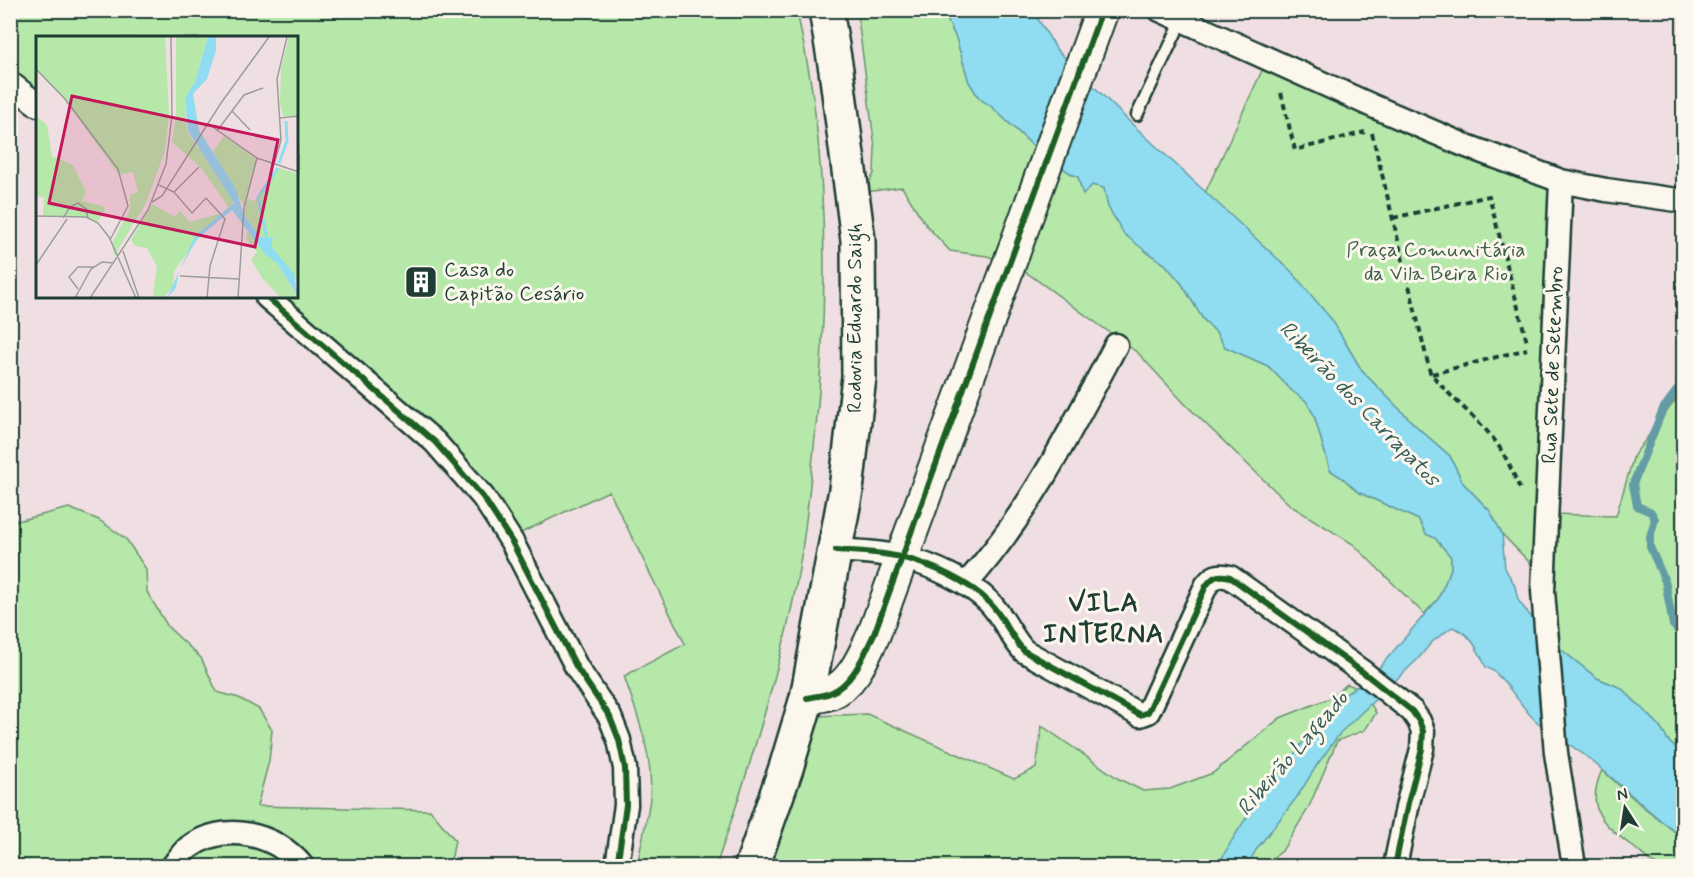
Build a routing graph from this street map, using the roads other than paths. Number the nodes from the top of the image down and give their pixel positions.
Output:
1 (826, 10) edge
2 (1102, 10) edge
3 (1160, 10) edge
4 (1207, 19) edge
5 (1182, 20) junction
6 (10, 82) edge
7 (36, 103) edge
8 (1137, 115) dead end
9 (1561, 181) junction
10 (1683, 201) edge
11 (268, 298) edge
12 (1116, 345) dead end
13 (836, 550) junction
14 (903, 557) junction
15 (966, 584) junction
16 (807, 698) junction
17 (173, 867) edge
18 (302, 867) edge
19 (617, 867) edge
20 (752, 867) edge
21 (1395, 867) edge
22 (1574, 867) edge

1 - 13 highway, Rodovia Eduardo Saigh
2 - 14 street
3 - 5 street
4 - 5 street
4 - 9 street
5 - 8 lane
6 - 7 street
9 - 10 street
9 - 22 street, Rua Sete de Setembro
11 - 19 street
12 - 15 street
13 - 14 street
13 - 16 highway, Rodovia Eduardo Saigh
14 - 15 street
14 - 16 street
15 - 21 street
16 - 20 highway, Rodovia Eduardo Saigh
17 - 18 street

